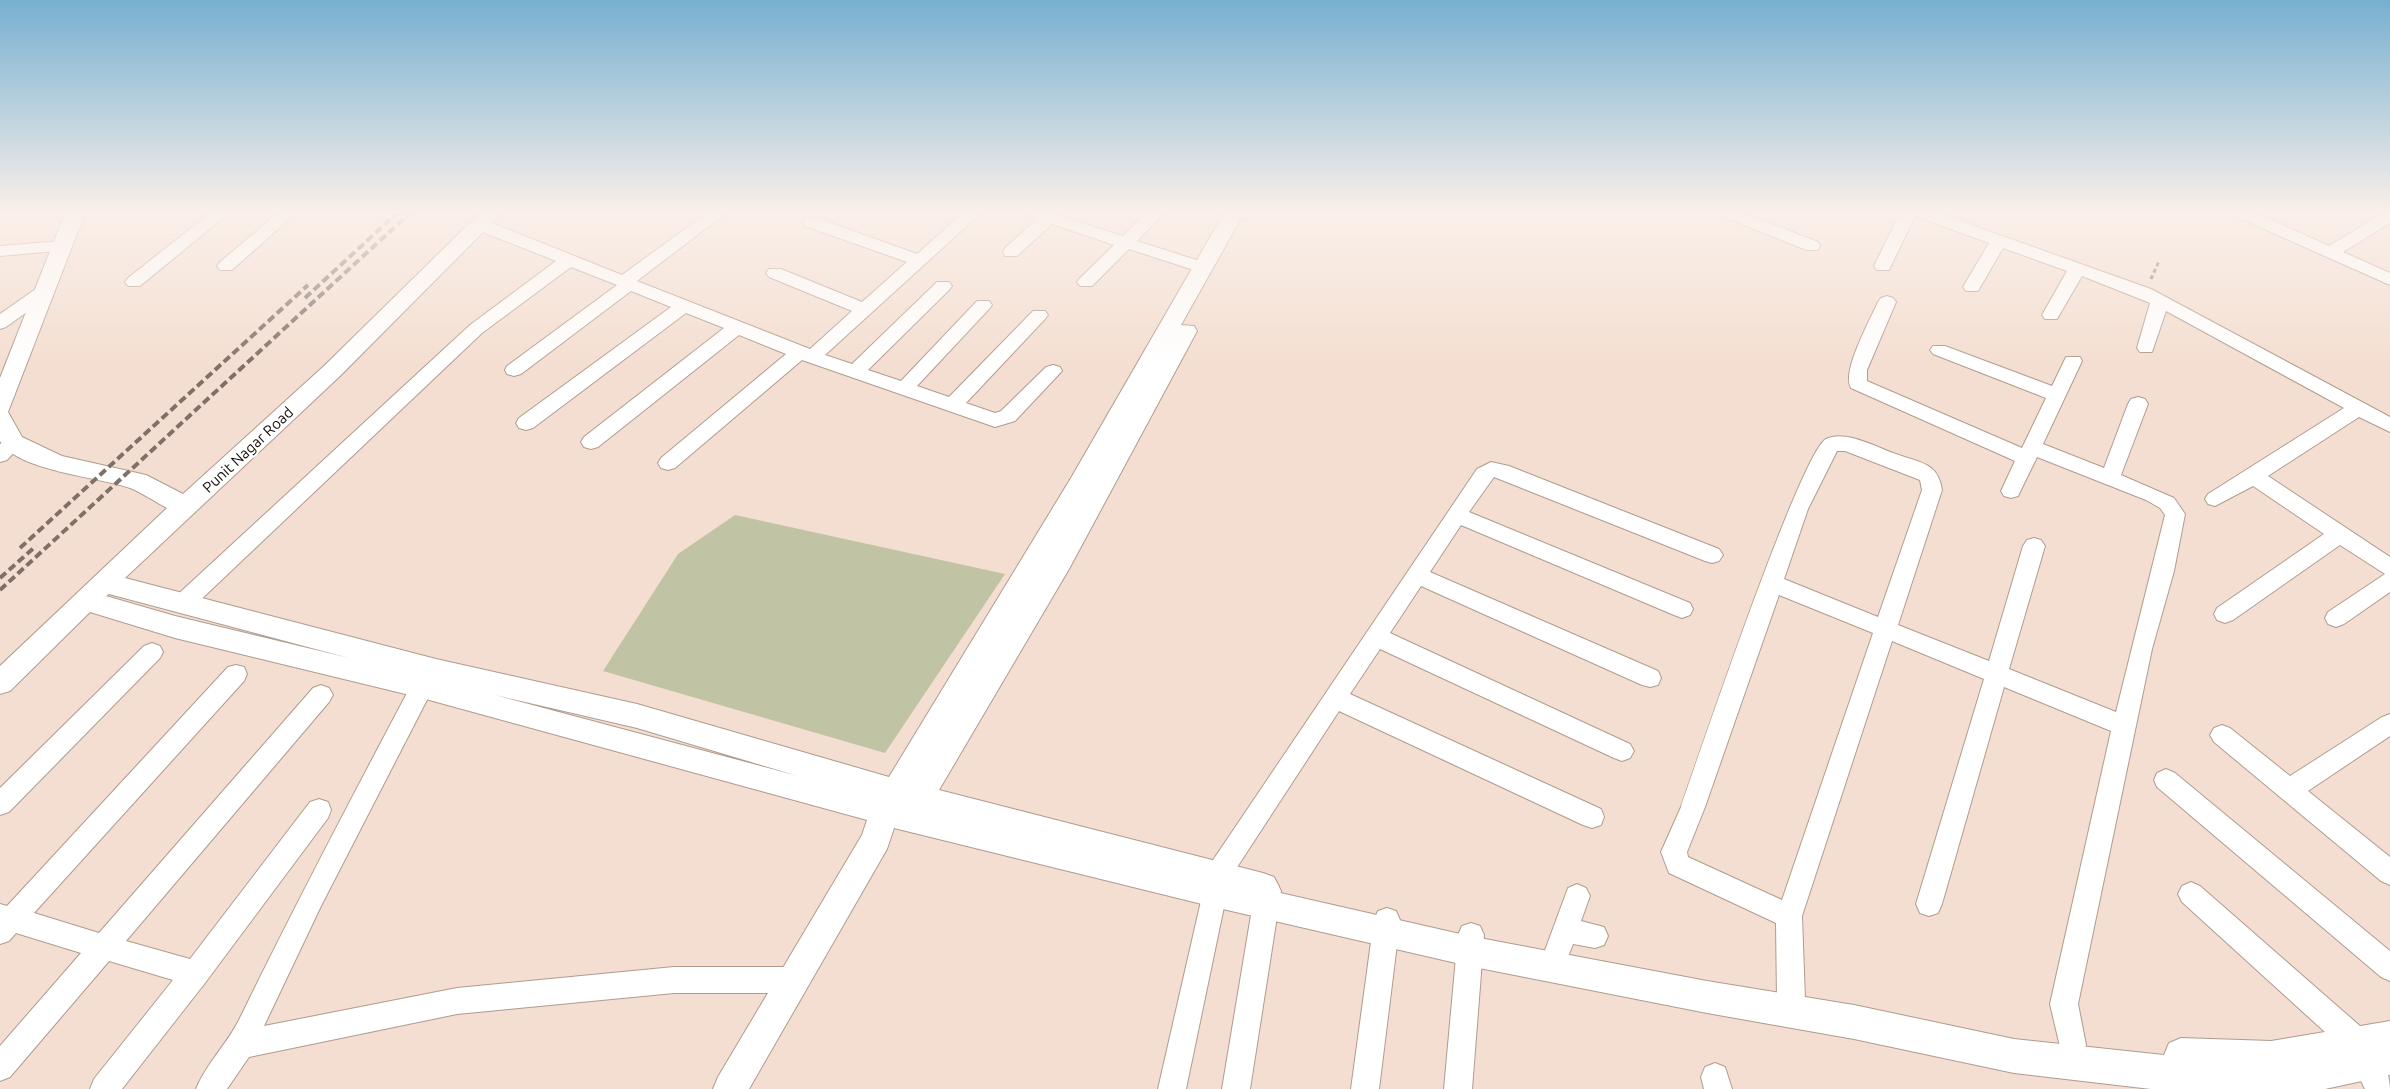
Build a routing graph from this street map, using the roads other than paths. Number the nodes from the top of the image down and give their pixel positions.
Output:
1 (55, 264) edge
2 (157, 264) edge
3 (229, 264) edge
4 (441, 264) edge
5 (564, 264) edge
6 (579, 264) edge
7 (652, 264) edge
8 (917, 264) edge
9 (1104, 264) edge
10 (1190, 264) edge
11 (1205, 264) edge
12 (1221, 264) edge
13 (1985, 264) edge
14 (2062, 264) edge
15 (2354, 264) edge
16 (226, 266) dead end
17 (1203, 268) junction
18 (2077, 269) junction
19 (775, 273) dead end
20 (2390, 280) edge
21 (134, 282) dead end
22 (1086, 282) dead end
23 (627, 283) junction
24 (943, 286) dead end
25 (1972, 287) dead end
26 (45, 290) junction
27 (2160, 300) junction
28 (1887, 302) dead end
29 (983, 305) dead end
30 (684, 306) junction
31 (865, 310) junction
32 (1039, 315) dead end
33 (2051, 315) dead end
34 (0, 323) edge
35 (737, 327) junction
36 (2146, 348) dead end
37 (1939, 350) dead end
38 (806, 354) junction
39 (2073, 361) dead end
40 (514, 370) dead end
41 (1053, 371) dead end
42 (855, 372) junction
43 (904, 389) junction
44 (2056, 395) junction
45 (2138, 404) dead end
46 (952, 406) junction
47 (0, 407) edge
48 (2358, 408) junction
49 (0, 418) edge
50 (526, 423) dead end
51 (2390, 425) edge
52 (591, 442) dead end
53 (7, 449) edge
54 (2029, 453) junction
55 (668, 463) dead end
56 (2253, 476) junction
57 (2110, 478) junction
58 (2011, 491) dead end
59 (2215, 499) dead end
60 (186, 507) junction
61 (1456, 515) junction
62 (2340, 534) junction
63 (2034, 546) dead end
64 (1712, 555) dead end
65 (2390, 568) edge
66 (1417, 575) junction
67 (2390, 581) edge
68 (1772, 583) junction
69 (97, 592) junction
70 (183, 603) junction
71 (1682, 609) dead end
72 (2225, 614) dead end
73 (2336, 618) dead end
74 (1884, 628) junction
75 (1376, 637) junction
76 (152, 652) dead end
77 (1996, 673) junction
78 (236, 674) dead end
79 (429, 678) junction
80 (1650, 678) dead end
81 (0, 683) edge
82 (321, 695) dead end
83 (1335, 698) junction
84 (2390, 724) edge
85 (2124, 726) junction
86 (2222, 735) dead end
87 (1622, 751) dead end
88 (2166, 780) dead end
89 (2290, 789) junction
90 (0, 804) edge
91 (319, 810) dead end
92 (897, 811) junction
93 (1592, 817) dead end
94 (2390, 873) edge
95 (1216, 884) junction
96 (2191, 894) dead end
97 (1267, 895) junction
98 (1577, 897) dead end
99 (1929, 904) dead end
100 (1789, 916) junction
101 (4, 922) edge
102 (1386, 926) junction
103 (1595, 936) dead end
104 (1561, 941) junction
105 (1470, 943) junction
106 (103, 946) junction
107 (2390, 968) edge
108 (195, 974) junction
109 (793, 980) junction
110 (1706, 990) junction
111 (1791, 1000) junction
112 (1852, 1016) junction
113 (2390, 1038) edge
114 (241, 1045) junction
115 (2072, 1045) junction
116 (2374, 1063) edge
117 (0, 1066) edge
118 (2152, 1071) edge
119 (104, 1089) edge
120 (210, 1089) edge
121 (730, 1089) edge
122 (1172, 1089) edge
123 (1236, 1089) edge
124 (1365, 1089) edge
125 (1458, 1089) edge

1 - 26 street
2 - 21 street
3 - 16 street
4 - 60 street, Punit Nagar Road
5 - 70 street
6 - 23 street
7 - 23 street
8 - 31 street
9 - 22 street
10 - 17 street
11 - 17 street
12 - 92 street
13 - 25 street
14 - 18 street
15 - 20 street
17 - 92 street
18 - 27 street
18 - 33 street
19 - 31 street
23 - 30 street
23 - 40 street
24 - 42 street
26 - 34 street
26 - 47 street
27 - 36 street
27 - 48 street
28 - 54 street
29 - 43 street
30 - 35 street
30 - 50 street
31 - 38 street
32 - 46 street
35 - 38 street
35 - 52 street
37 - 44 street
38 - 42 street
38 - 55 street
39 - 44 street
41 - 46 street
42 - 43 street
43 - 46 street
44 - 54 street
45 - 57 street
48 - 51 street
48 - 56 street
49 - 53 street
53 - 60 street
54 - 57 street
54 - 58 street
56 - 59 street
56 - 62 street
57 - 85 street
60 - 69 street, Punit Nagar Road
61 - 64 street
61 - 66 street
61 - 71 street
62 - 65 street
62 - 72 street
63 - 77 street
66 - 75 street
66 - 80 street
67 - 73 street
68 - 74 street
68 - 74 street
68 - 100 street
69 - 70 street
69 - 79 street
69 - 81 street, Punit Nagar Road
70 - 79 street
74 - 77 street
74 - 100 street
75 - 83 street
75 - 87 street
76 - 90 street
77 - 85 street
77 - 99 street
78 - 101 street
79 - 92 street
79 - 114 street
82 - 106 street
83 - 93 street
83 - 95 street
84 - 89 street
85 - 115 street
86 - 89 street
88 - 107 street
89 - 94 street
91 - 108 street
92 - 95 street
92 - 109 street
95 - 97 street
95 - 122 street
96 - 116 street
97 - 102 street
97 - 123 street
98 - 104 street
100 - 111 street
101 - 106 street
102 - 105 street
102 - 124 street
103 - 104 street
104 - 105 street
104 - 110 street
105 - 110 street
105 - 125 street
106 - 108 street
106 - 117 street
108 - 119 street
109 - 114 street
109 - 121 street
110 - 111 street
110 - 112 street
111 - 112 street
112 - 115 street
112 - 118 street
113 - 116 street
114 - 120 street
115 - 118 street
116 - 118 street

